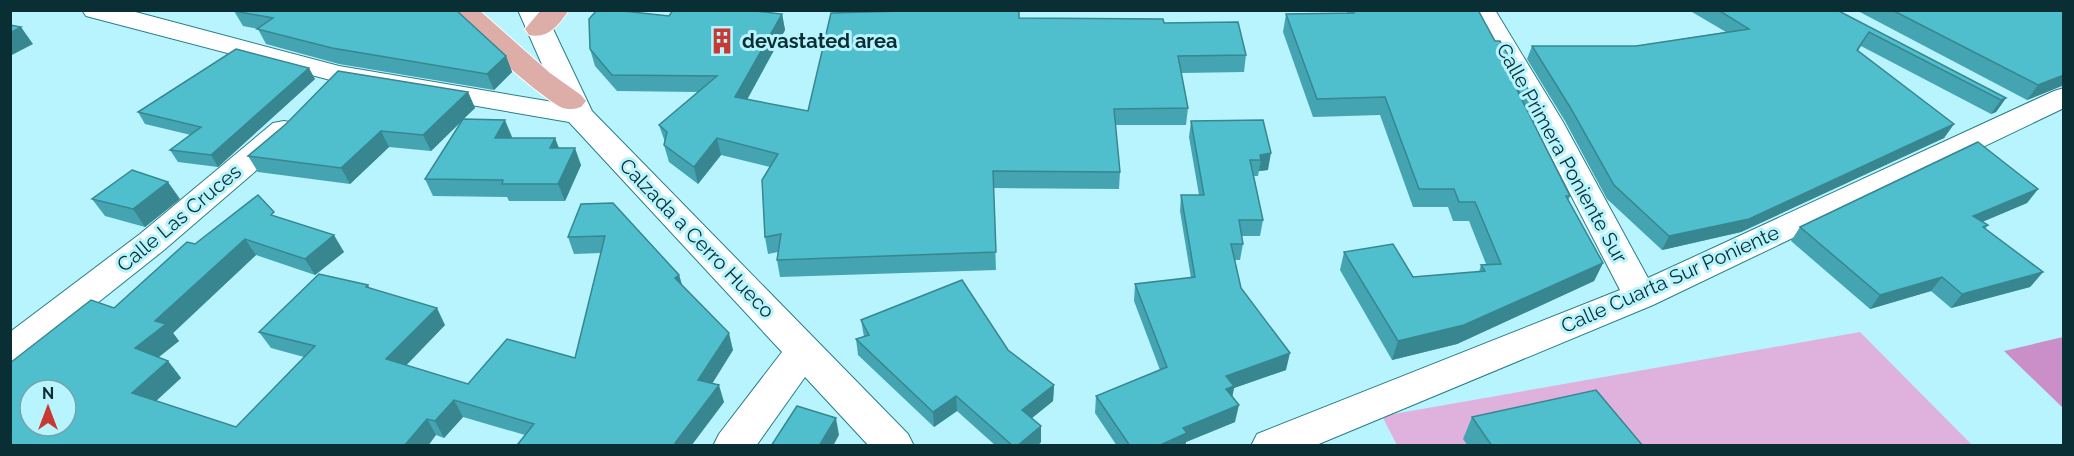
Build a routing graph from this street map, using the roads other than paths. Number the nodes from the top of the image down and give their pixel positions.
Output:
1 (95, 10) edge
2 (463, 10) edge
3 (1482, 10) edge
4 (542, 17) edge
5 (338, 74) junction
6 (1995, 97) edge
7 (2064, 97) edge
8 (575, 108) junction
9 (2026, 113) junction
10 (1641, 296) junction
11 (804, 350) junction
12 (10, 352) edge
13 (733, 446) edge
14 (894, 446) edge
15 (1271, 446) edge

1 - 5 street
2 - 8 main road
3 - 10 street, Calle Primera Poniente Sur
4 - 8 street, Calzada a Cerro Hueco
5 - 8 street
5 - 12 street, Calle Las Cruces
6 - 9 street
7 - 9 street, Calle Cuarta Sur Poniente
8 - 11 street, Calzada a Cerro Hueco
9 - 10 street, Calle Cuarta Sur Poniente
10 - 15 street, Calle Cuarta Sur Poniente
11 - 13 street
11 - 14 street, Calzada a Cerro Hueco

